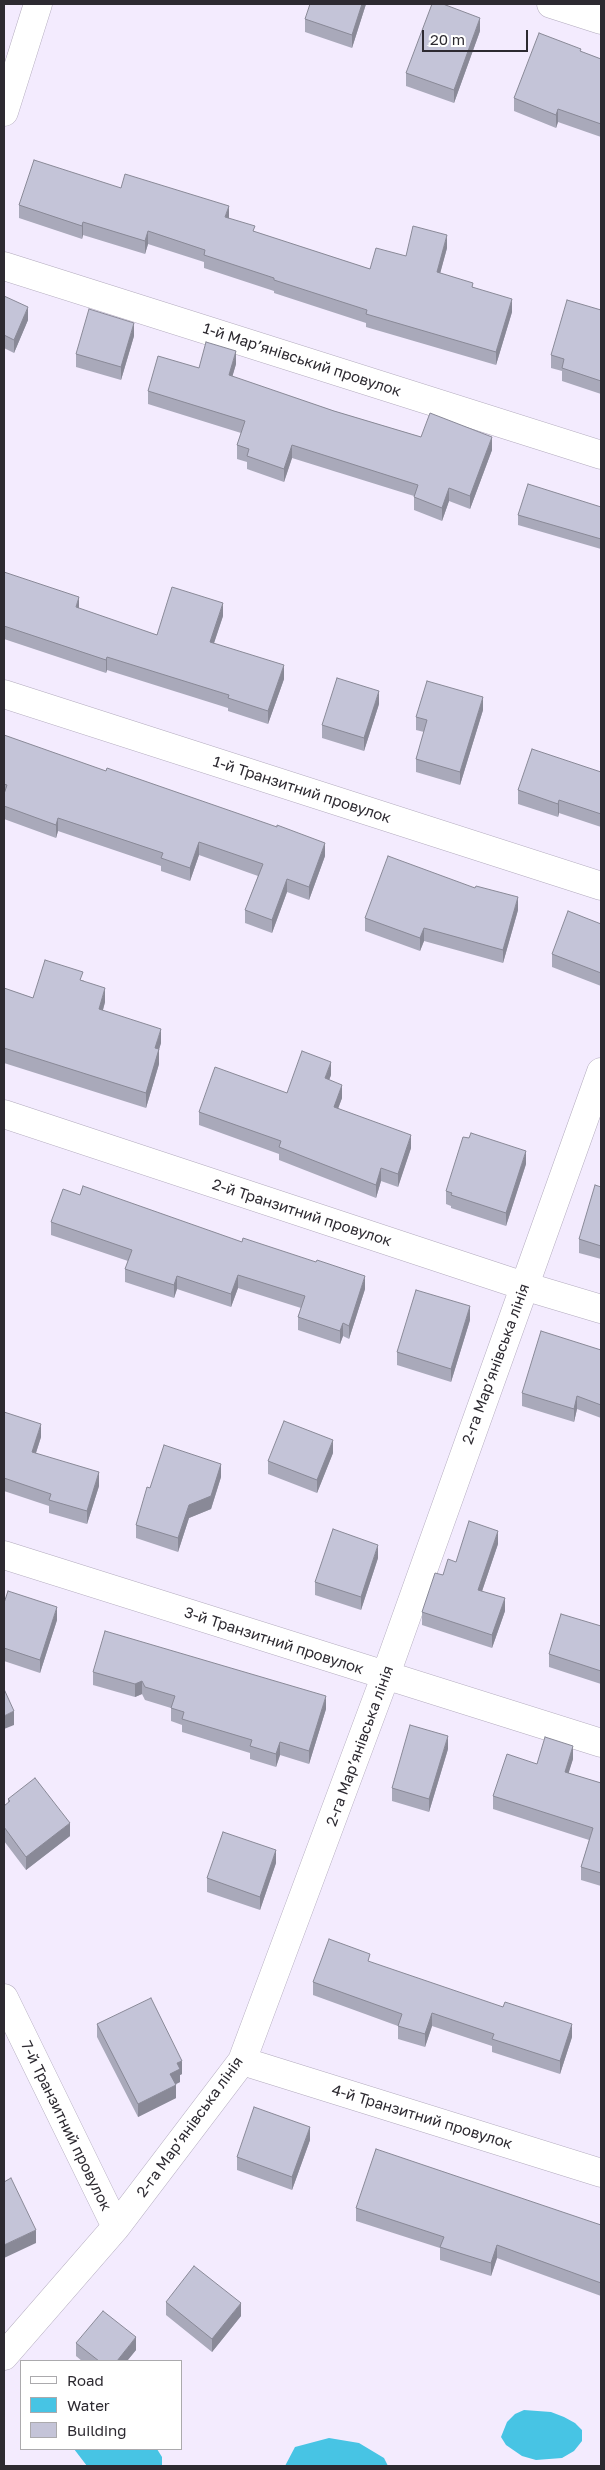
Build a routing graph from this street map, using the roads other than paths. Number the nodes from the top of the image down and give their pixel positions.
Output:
1 (38, 4) edge
2 (551, 4) edge
3 (601, 20) edge
4 (4, 112) edge
5 (4, 266) edge
6 (601, 455) edge
7 (4, 694) edge
8 (601, 886) edge
9 (601, 1072) edge
10 (4, 1114) edge
11 (524, 1286) junction
12 (601, 1309) edge
13 (4, 1555) edge
14 (385, 1677) junction
15 (601, 1743) edge
16 (4, 1998) edge
17 (242, 2061) junction
18 (601, 2173) edge
19 (116, 2227) junction
20 (4, 2356) edge

1 - 4 street
2 - 3 street
5 - 6 street, 1-й Марʼянівський провулок
7 - 8 street, 1-й Транзитний провулок
9 - 11 street, 2-га Марʼянівська лінія
10 - 11 street, 2-й Транзитний провулок
11 - 12 street, 2-й Транзитний провулок
11 - 14 street, 2-га Марʼянівська лінія
13 - 14 street, 3-й Транзитний провулок
14 - 15 street, 3-й Транзитний провулок
14 - 17 street, 2-га Марʼянівська лінія
16 - 19 street, 7-й Транзитний провулок
17 - 18 street, 4-й Транзитний провулок
17 - 19 street, 2-га Марʼянівська лінія
19 - 20 street, 2-га Марʼянівська лінія

